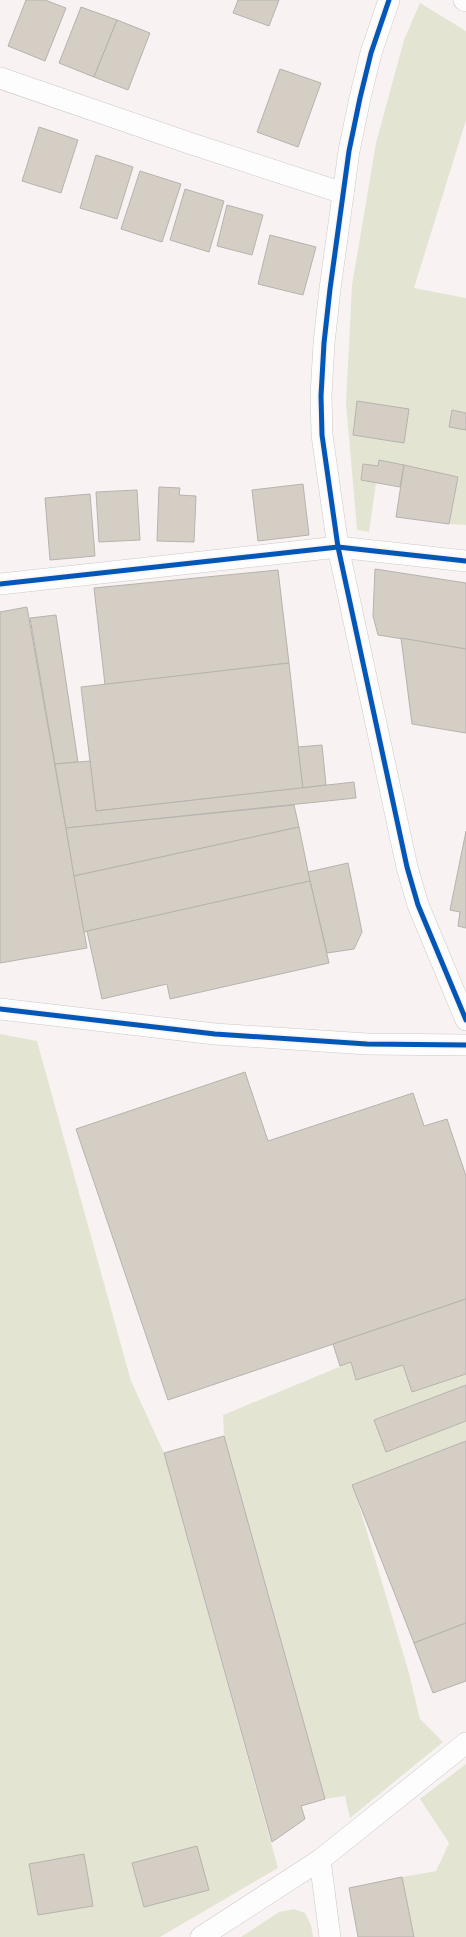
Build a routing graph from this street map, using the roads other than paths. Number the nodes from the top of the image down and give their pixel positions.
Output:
1 (389, 0) edge
2 (0, 78) edge
3 (343, 193) junction
4 (338, 547) junction
5 (466, 561) edge
6 (0, 584) edge
7 (0, 1009) edge
8 (466, 1020) edge
9 (466, 1045) edge
10 (466, 1743) edge
11 (320, 1860) junction
12 (201, 1937) edge
13 (330, 1937) edge

1 - 3 street
2 - 3 street
3 - 4 street
4 - 5 street
4 - 6 street
4 - 8 street
7 - 9 street
10 - 11 street
11 - 12 street
11 - 13 street

